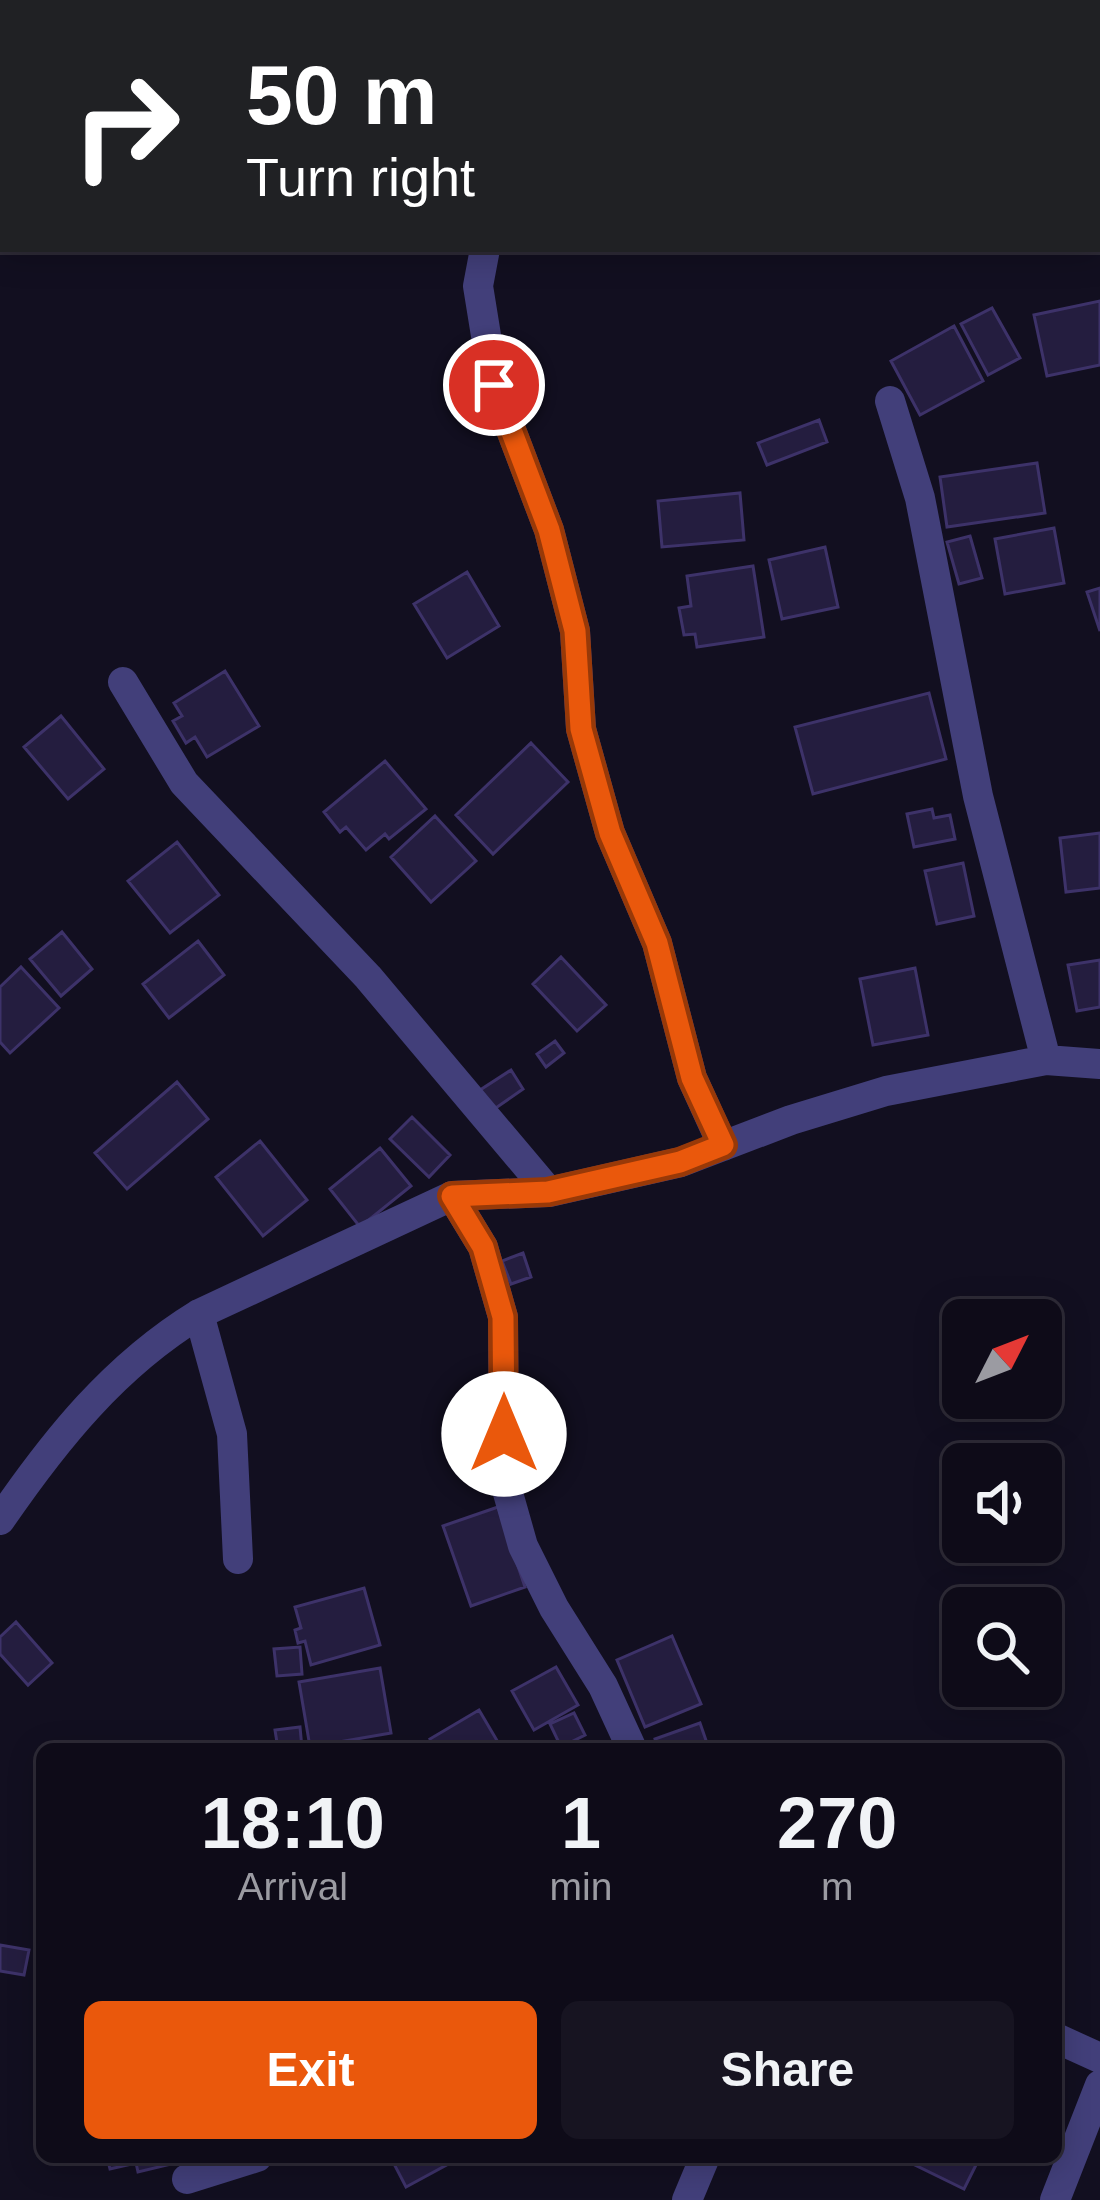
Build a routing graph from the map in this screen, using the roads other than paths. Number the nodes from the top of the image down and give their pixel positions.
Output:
1 (484, 252) edge
2 (890, 401) dead end
3 (123, 682) dead end
4 (1046, 1060) junction
5 (1100, 1064) edge
6 (723, 1145) junction
7 (548, 1192) junction
8 (452, 1196) junction
9 (199, 1315) junction
10 (0, 1520) edge
11 (238, 1559) dead end
12 (629, 1743) edge
13 (1062, 2041) edge
14 (1100, 2058) edge
15 (1100, 2085) edge
16 (238, 2163) edge
17 (702, 2163) edge
18 (188, 2179) dead end
19 (687, 2200) edge
20 (1055, 2200) edge

1 - 6 street
2 - 4 street
3 - 7 street
4 - 5 street
4 - 6 street
6 - 7 street
7 - 8 street
8 - 9 street
8 - 12 street
9 - 10 street
9 - 11 street
13 - 14 street
15 - 20 street
16 - 18 street
17 - 19 street

